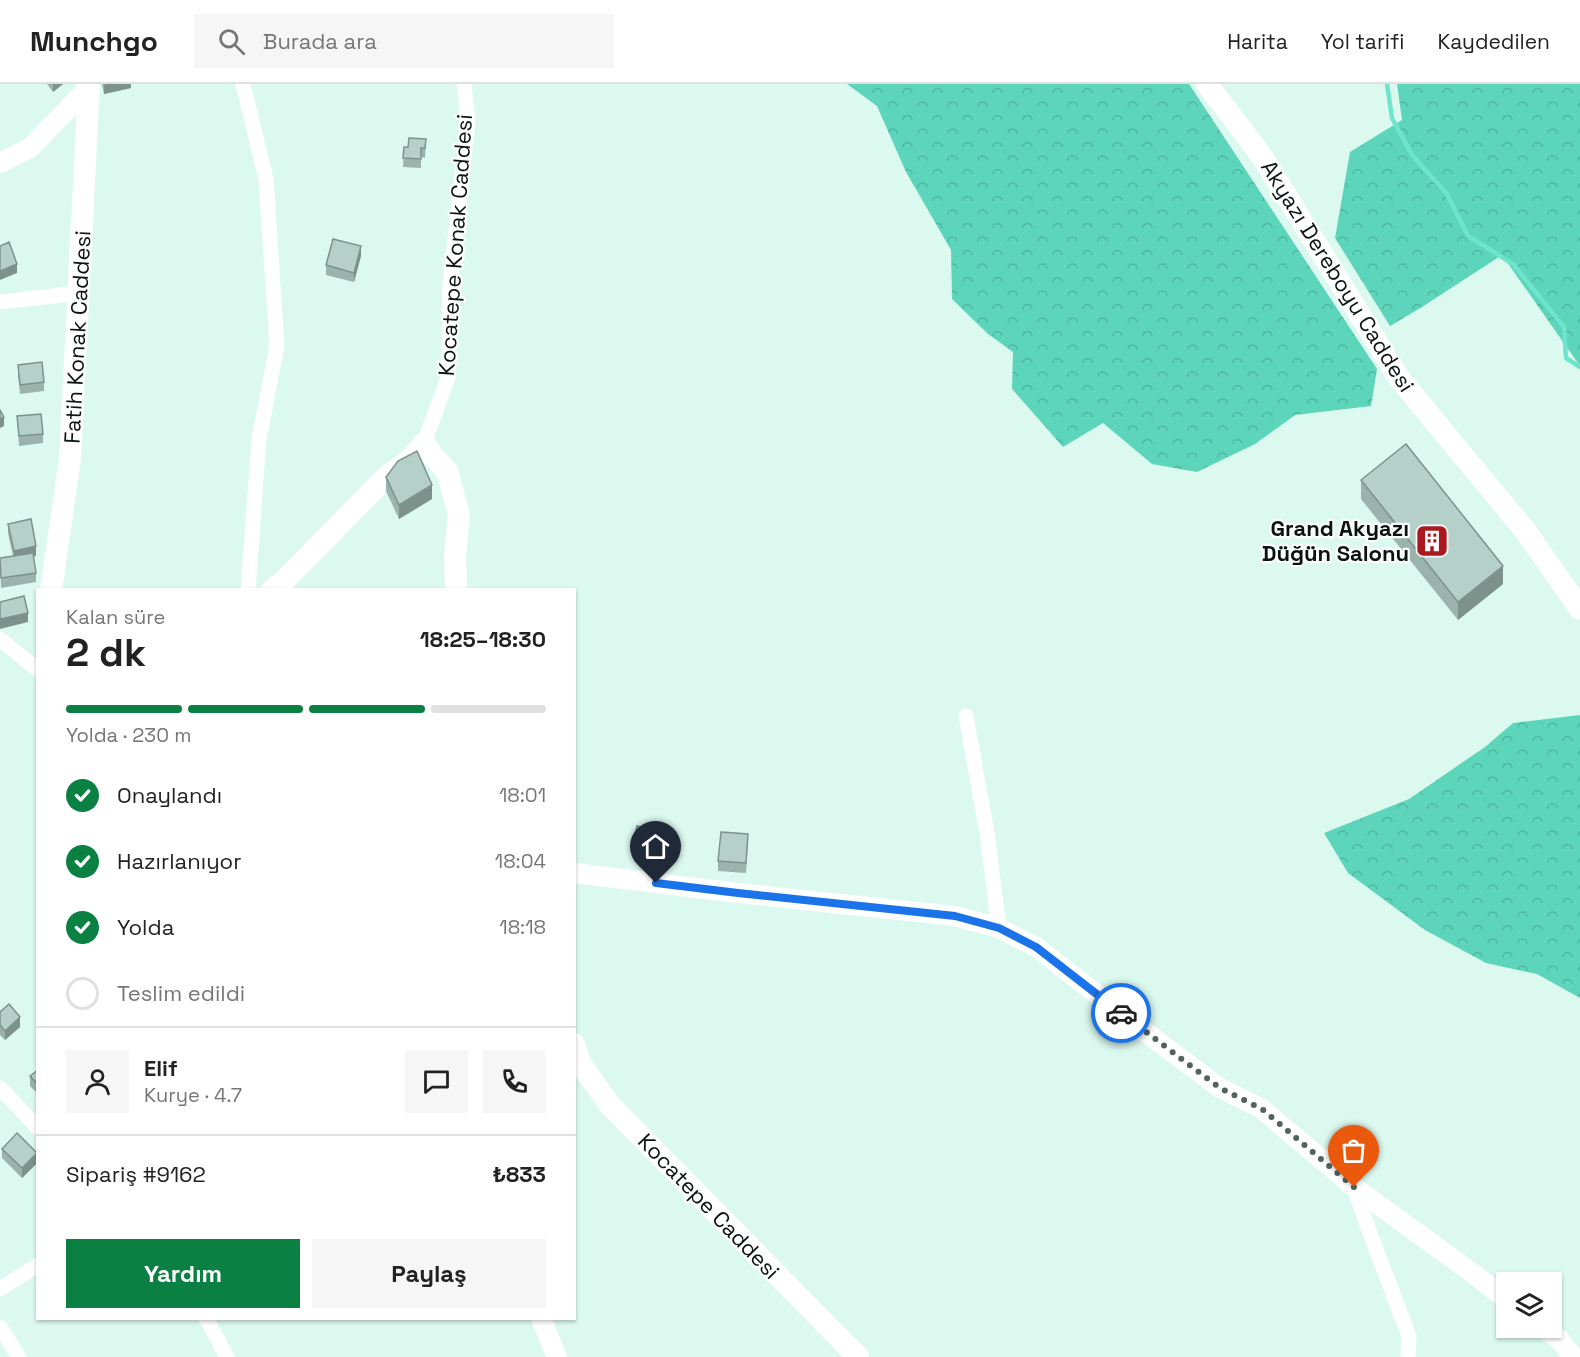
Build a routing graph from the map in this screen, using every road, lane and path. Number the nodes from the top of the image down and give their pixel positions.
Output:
1 (243, 84) edge
2 (464, 84) edge
3 (1207, 84) edge
4 (89, 85) edge
5 (0, 163) edge
6 (79, 293) junction
7 (0, 302) edge
8 (424, 443) junction
9 (51, 588) edge
10 (248, 588) edge
11 (275, 588) edge
12 (456, 588) edge
13 (1580, 609) edge
14 (0, 639) edge
15 (36, 668) edge
16 (966, 716) dead end
17 (576, 873) edge
18 (999, 928) junction
19 (576, 1050) edge
20 (0, 1088) edge
21 (36, 1126) edge
22 (1354, 1187) junction
23 (36, 1266) edge
24 (0, 1289) edge
25 (1496, 1291) edge
26 (207, 1320) edge
27 (542, 1320) edge
28 (0, 1327) edge
29 (1557, 1338) edge
30 (19, 1357) edge
31 (227, 1357) edge
32 (557, 1357) edge
33 (858, 1357) edge
34 (1408, 1357) edge
35 (1573, 1357) edge

1 - 10 street
2 - 8 street, Kocatepe Konak Caddesi
3 - 13 main road, Akyazı Dereboyu Caddesi
4 - 5 street
4 - 6 main road, Fatih Konak Caddesi
6 - 7 street
6 - 9 main road, Fatih Konak Caddesi
8 - 11 main road, Kocatepe Konak Caddesi
8 - 12 main road
14 - 15 street
16 - 18 street
17 - 18 street
18 - 22 street
19 - 33 main road, Kocatepe Caddesi
20 - 21 street
22 - 25 street
22 - 34 street
23 - 24 street
26 - 31 street
27 - 32 street
28 - 30 street
29 - 35 street

